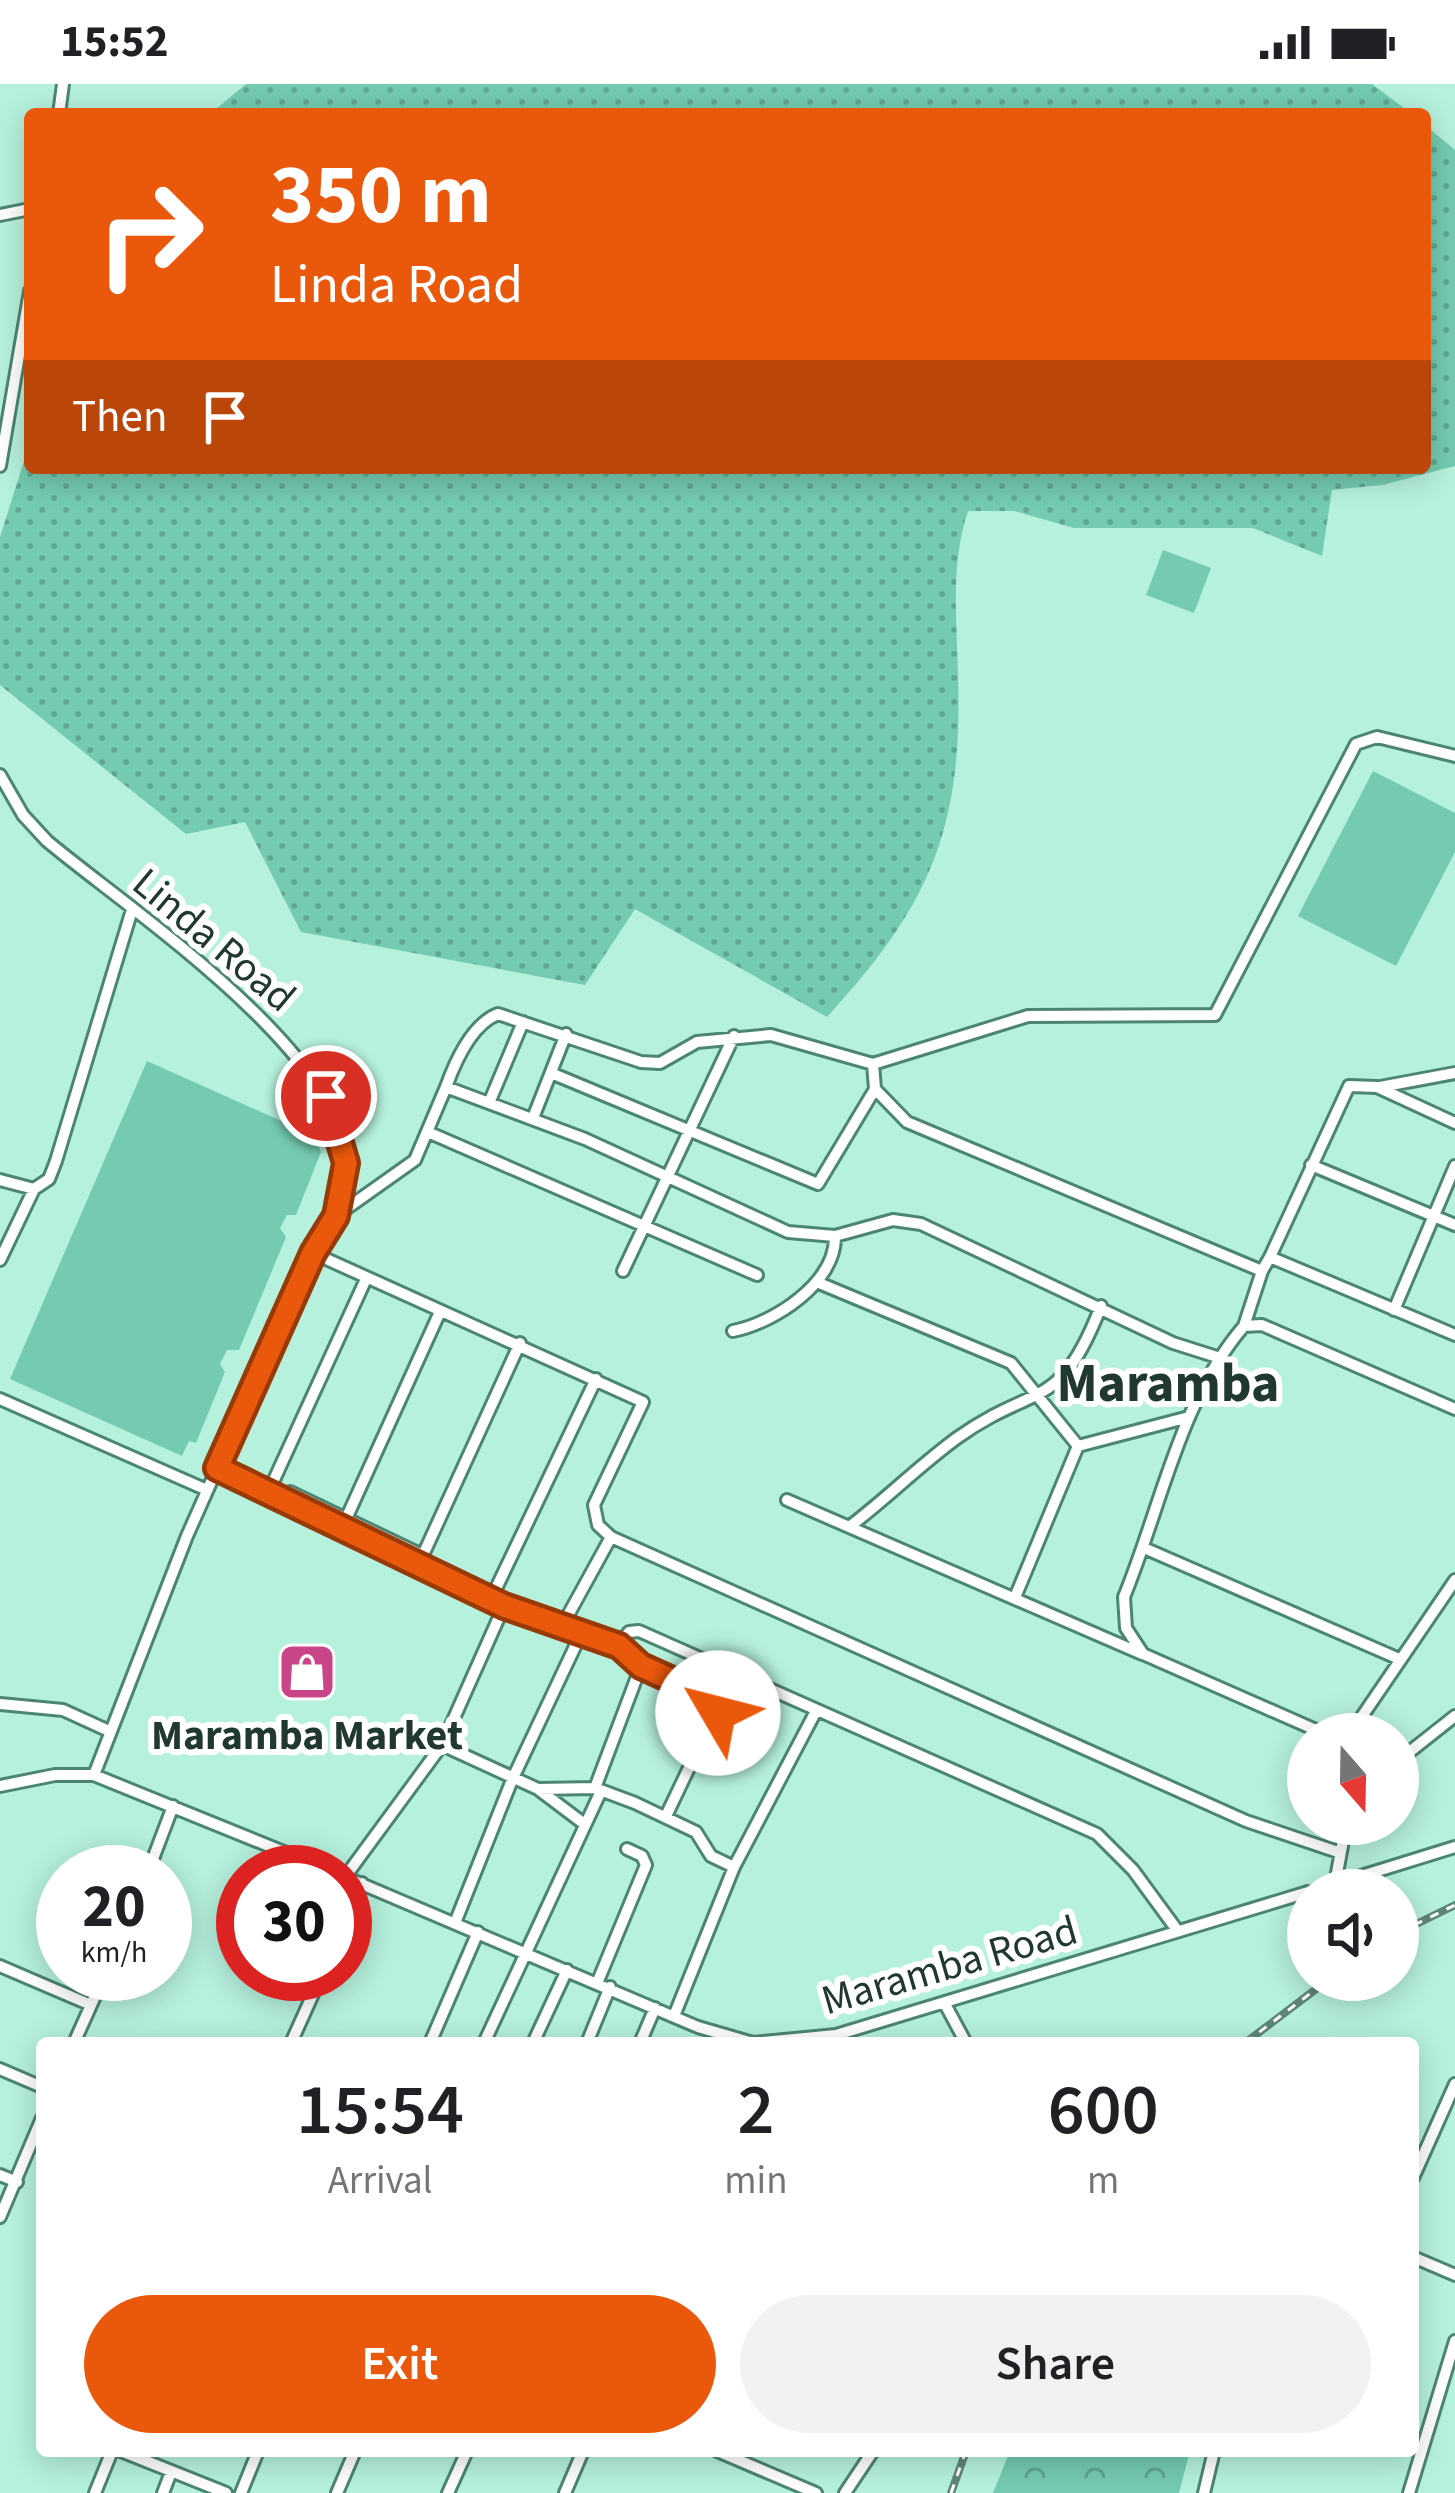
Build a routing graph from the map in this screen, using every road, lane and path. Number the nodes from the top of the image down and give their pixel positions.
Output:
1 (24, 326) edge
2 (0, 466) edge
3 (1455, 756) edge
4 (0, 775) edge
5 (131, 913) junction
6 (523, 1022) junction
7 (566, 1034) junction
8 (734, 1036) junction
9 (873, 1064) junction
10 (551, 1073) junction
11 (1455, 1073) edge
12 (446, 1087) junction
13 (1377, 1088) junction
14 (875, 1089) junction
15 (489, 1103) junction
16 (533, 1118) junction
17 (1455, 1123) edge
18 (687, 1132) junction
19 (430, 1133) junction
20 (1311, 1165) junction
21 (1455, 1166) edge
22 (666, 1178) junction
23 (0, 1180) edge
24 (34, 1189) junction
25 (336, 1216) junction
26 (1433, 1216) junction
27 (644, 1223) junction
28 (1455, 1225) edge
29 (835, 1237) junction
30 (313, 1253) junction
31 (1270, 1257) junction
32 (0, 1260) edge
33 (623, 1271) dead end
34 (1262, 1271) junction
35 (757, 1275) dead end
36 (366, 1279) junction
37 (819, 1282) junction
38 (1100, 1306) junction
39 (1394, 1310) junction
40 (440, 1314) junction
41 (1244, 1326) junction
42 (733, 1331) dead end
43 (1455, 1335) edge
44 (520, 1343) junction
45 (1217, 1357) junction
46 (596, 1379) junction
47 (1455, 1389) edge
48 (1041, 1396) junction
49 (0, 1400) edge
50 (1451, 1407) edge
51 (1189, 1417) junction
52 (1078, 1446) junction
53 (217, 1468) junction
54 (207, 1490) junction
55 (290, 1492) dead end
56 (268, 1493) junction
57 (787, 1500) dead end
58 (346, 1519) junction
59 (849, 1527) junction
60 (610, 1538) junction
61 (1144, 1548) junction
62 (420, 1560) junction
63 (1455, 1580) edge
64 (1016, 1595) junction
65 (491, 1599) junction
66 (504, 1606) junction
67 (561, 1628) junction
68 (580, 1636) junction
69 (619, 1646) junction
70 (1143, 1654) junction
71 (1397, 1658) junction
72 (641, 1666) junction
73 (0, 1704) edge
74 (816, 1711) junction
75 (1363, 1713) edge
76 (1455, 1716) edge
77 (1287, 1717) edge
78 (109, 1731) junction
79 (1419, 1744) edge
80 (442, 1745) junction
81 (94, 1775) junction
82 (512, 1780) junction
83 (0, 1786) edge
84 (538, 1790) junction
85 (598, 1790) junction
86 (172, 1806) junction
87 (666, 1816) junction
88 (584, 1823) junction
89 (158, 1845) edge
90 (267, 1845) edge
91 (369, 1845) edge
92 (1340, 1845) edge
93 (1455, 1847) edge
94 (627, 1850) dead end
95 (1338, 1852) junction
96 (734, 1867) junction
97 (1336, 1869) edge
98 (1384, 1869) edge
99 (372, 1887) edge
100 (1287, 1898) edge
101 (455, 1923) junction
102 (1177, 1930) junction
103 (478, 1932) junction
104 (523, 1951) junction
105 (0, 1966) edge
106 (567, 1970) junction
107 (604, 1984) junction
108 (93, 2001) edge
109 (310, 2001) edge
110 (945, 2004) junction
111 (91, 2005) junction
112 (655, 2008) junction
113 (674, 2016) junction
114 (698, 2027) junction
115 (77, 2037) edge
116 (294, 2037) edge
117 (433, 2037) edge
118 (487, 2037) edge
119 (536, 2037) edge
120 (589, 2037) edge
121 (643, 2037) edge
122 (694, 2037) edge
123 (732, 2037) edge
124 (815, 2037) edge
125 (963, 2037) edge
126 (0, 2069) edge
127 (36, 2084) edge
128 (1455, 2084) edge
129 (36, 2133) edge
130 (1419, 2165) edge
131 (0, 2175) edge
132 (17, 2182) junction
133 (0, 2217) edge
134 (1419, 2260) edge
135 (1455, 2276) edge
136 (1455, 2342) edge
137 (114, 2457) edge
138 (132, 2457) edge
139 (256, 2457) edge
140 (353, 2457) edge
141 (463, 2457) edge
142 (580, 2457) edge
143 (731, 2457) edge
144 (869, 2457) edge
145 (1213, 2457) edge
146 (171, 2472) junction
147 (95, 2493) edge
148 (163, 2493) edge
149 (226, 2493) edge
150 (241, 2493) edge
151 (337, 2493) edge
152 (448, 2493) edge
153 (565, 2493) edge
154 (816, 2493) edge
155 (845, 2493) edge
156 (1204, 2493) edge
157 (1409, 2493) edge

1 - 2 street
3 - 9 street
4 - 5 street, Linda Road
5 - 24 street
5 - 25 street, Linda Road
6 - 7 street
6 - 12 street
6 - 15 street
7 - 8 street
7 - 10 street
8 - 9 street
8 - 18 street
9 - 14 street
10 - 16 street
10 - 18 street
11 - 13 street
12 - 15 street
12 - 19 street
13 - 17 street
13 - 20 street
14 - 18 street
14 - 34 street
15 - 16 street
16 - 22 street
18 - 22 street
19 - 25 street
19 - 27 street
20 - 26 street
20 - 31 street
21 - 26 street
22 - 27 street
22 - 29 street
23 - 24 street
24 - 32 street
25 - 30 street, Linda Road
26 - 28 street
26 - 39 street
27 - 33 street
27 - 35 street
29 - 37 street
29 - 38 street
30 - 36 street
30 - 53 street, Linda Road
31 - 34 street
31 - 39 street
34 - 41 street
36 - 40 street
36 - 56 street
37 - 42 street
37 - 48 street
38 - 45 street
38 - 48 street
39 - 43 street
40 - 44 street
40 - 58 street
41 - 45 street
41 - 50 street
44 - 46 street
44 - 62 street
45 - 51 street
46 - 60 street
46 - 65 street
47 - 50 street
48 - 52 street
48 - 59 street
49 - 54 street
51 - 52 street
51 - 61 street
52 - 64 street
53 - 54 street, Linda Road
53 - 56 street
54 - 78 street, Linda Road
55 - 58 street
56 - 62 street
57 - 59 street
58 - 62 street
59 - 64 street
60 - 67 street
60 - 95 street
61 - 70 street
61 - 71 street
62 - 65 street
63 - 71 street
64 - 70 street
65 - 66 street
66 - 67 street
66 - 80 street
67 - 68 street
68 - 69 street
68 - 82 street
69 - 72 street
69 - 74 street
70 - 77 street
71 - 75 street
72 - 85 street
72 - 87 street
73 - 78 street
74 - 96 street
74 - 102 street
76 - 79 street
78 - 81 street, Linda Road
80 - 82 street
80 - 91 street
81 - 83 street
81 - 86 street
82 - 84 street
82 - 101 street
84 - 85 street
84 - 88 street
85 - 87 street
85 - 88 street
86 - 89 street
86 - 90 street
87 - 96 street
88 - 104 street
92 - 95 street
93 - 98 street, Maramba Road
94 - 107 street
95 - 97 street
96 - 113 street
99 - 101 street, Maramba Road
100 - 102 street, Maramba Road
101 - 103 street, Maramba Road
102 - 110 street, Maramba Road
103 - 104 street, Maramba Road
103 - 117 street
104 - 106 street, Maramba Road
104 - 118 street
105 - 111 street
106 - 107 street, Maramba Road
106 - 119 street
107 - 112 street, Maramba Road
107 - 120 street
108 - 111 street
109 - 116 street
110 - 124 street, Maramba Road
110 - 125 street
111 - 115 street
112 - 113 street, Maramba Road
112 - 121 street
113 - 114 street, Maramba Road
114 - 122 street
114 - 123 street, Maramba Road
126 - 127 street
128 - 130 street
129 - 132 street
131 - 132 street
132 - 133 street
134 - 135 street
136 - 157 street
137 - 147 street
138 - 146 street
139 - 150 street
140 - 151 street
141 - 152 street
142 - 153 street
143 - 154 street
144 - 155 street
145 - 156 street
146 - 148 street
146 - 149 street

